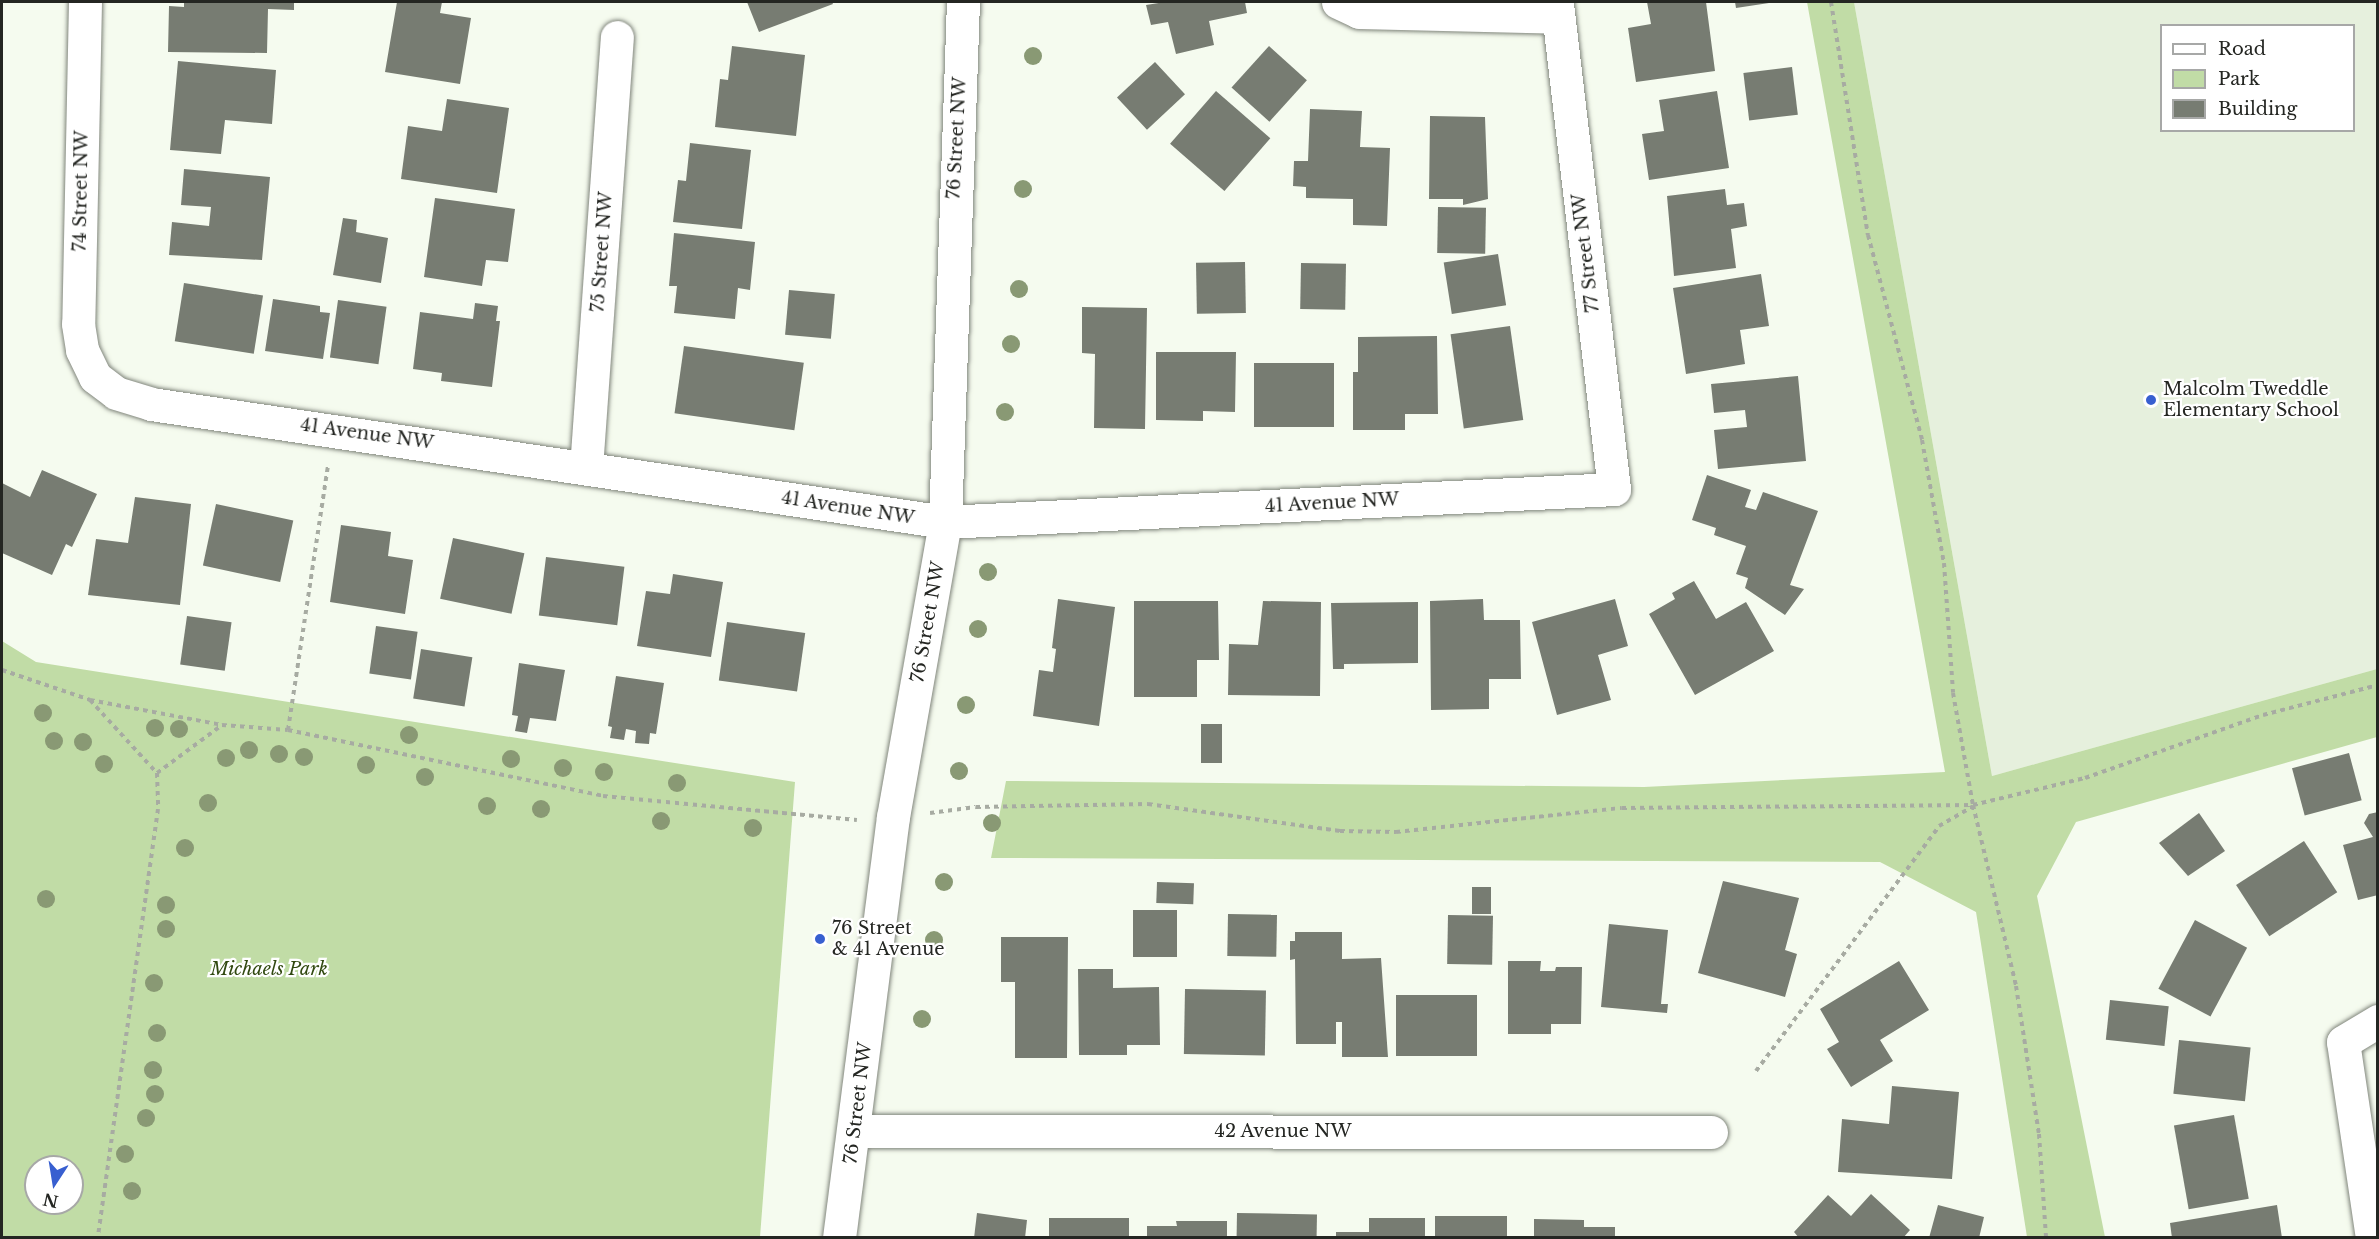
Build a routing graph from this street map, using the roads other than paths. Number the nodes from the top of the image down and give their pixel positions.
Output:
1 (85, 2) edge
2 (963, 2) edge
3 (1338, 2) edge
4 (1558, 9) edge
5 (617, 37) dead end
6 (95, 377) joint
7 (586, 468) junction
8 (1614, 489) joint
9 (945, 522) junction
10 (2378, 1021) edge
11 (855, 1131) junction
12 (1711, 1132) dead end
13 (839, 1238) edge
14 (2372, 1238) edge

1 - 6 street, 74 Street NW
2 - 9 street, 76 Street NW
3 - 4 street, 77 Street NW
4 - 8 street, 77 Street NW
5 - 7 street, 75 Street NW
6 - 7 street, 41 Avenue NW
7 - 9 street, 41 Avenue NW
8 - 9 street, 41 Avenue NW
9 - 11 street, 76 Street NW
10 - 14 street
11 - 12 street, 42 Avenue NW
11 - 13 street, 76 Street NW

